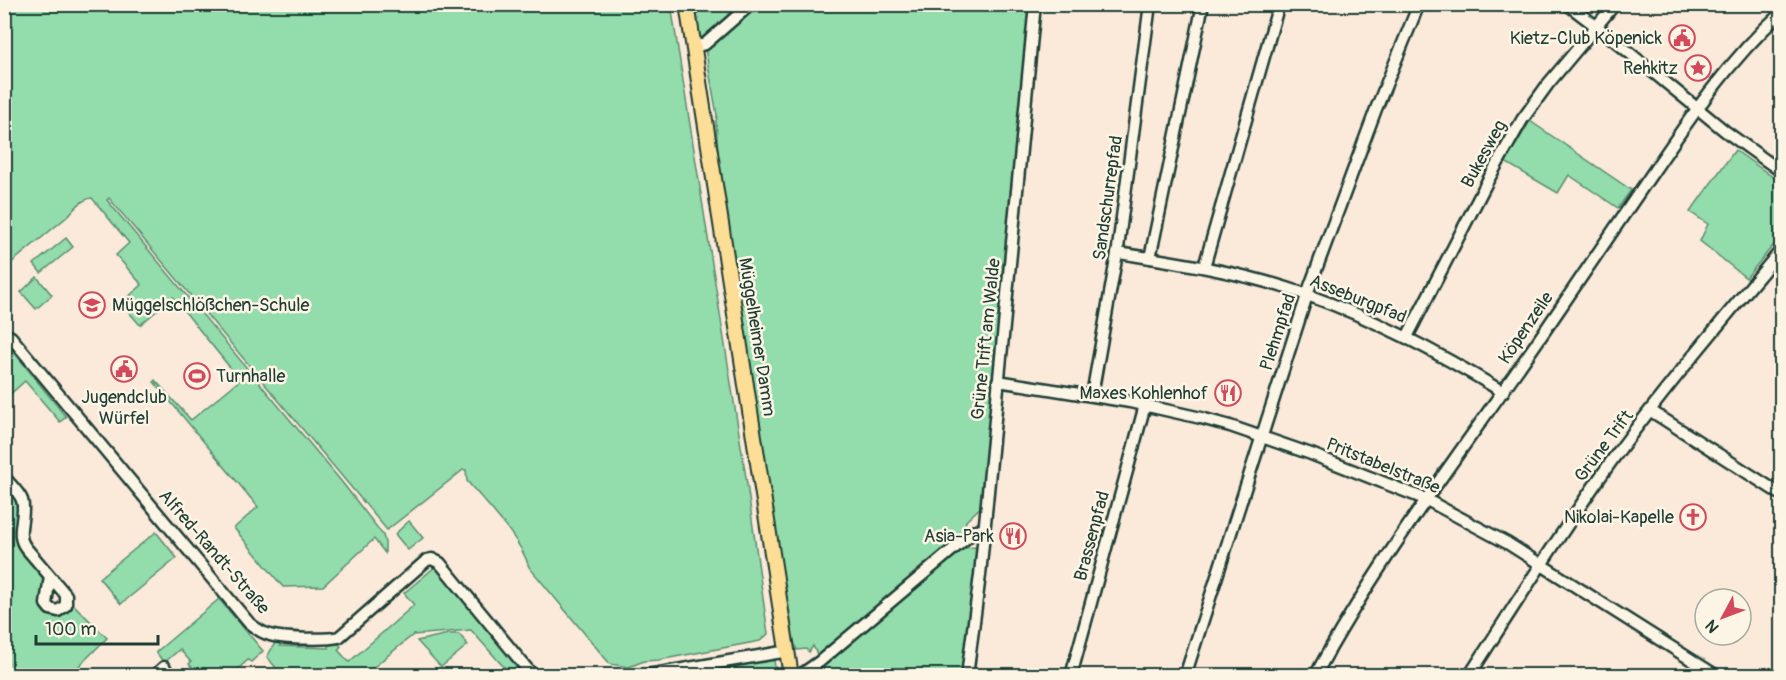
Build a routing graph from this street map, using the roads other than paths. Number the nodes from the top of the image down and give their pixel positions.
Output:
1 (687, 4) edge
2 (751, 4) edge
3 (1035, 4) edge
4 (1150, 4) edge
5 (1203, 4) edge
6 (1279, 4) edge
7 (1419, 4) edge
8 (1567, 4) edge
9 (1615, 4) edge
10 (1782, 12) edge
11 (1596, 27) junction
12 (694, 47) junction
13 (1696, 108) junction
14 (1782, 172) edge
15 (1782, 249) edge
16 (1118, 253) junction
17 (1150, 258) junction
18 (1204, 267) junction
19 (1308, 295) junction
20 (4, 334) edge
21 (1407, 337) junction
22 (998, 381) junction
23 (1503, 392) junction
24 (1092, 395) junction
25 (1145, 405) junction
26 (1651, 411) junction
27 (1262, 437) junction
28 (4, 477) edge
29 (1782, 495) edge
30 (1425, 500) junction
31 (984, 531) junction
32 (1542, 564) junction
33 (50, 576) dead end
34 (788, 651) junction
35 (154, 675) edge
36 (171, 675) edge
37 (532, 675) edge
38 (642, 675) edge
39 (791, 675) edge
40 (799, 675) edge
41 (967, 675) edge
42 (1071, 675) edge
43 (1185, 675) edge
44 (1315, 675) edge
45 (1469, 675) edge
46 (1717, 675) edge

1 - 12 main road, Müggelheimer Damm
2 - 12 street
3 - 22 street, Grüne Trift am Walde
4 - 16 street, Sandschurrepfad
5 - 17 street
6 - 18 street
7 - 19 street, Plehmpfad
8 - 11 street
9 - 11 street, Bukesweg
10 - 13 street, Köpenzeile
11 - 13 street
11 - 21 street, Bukesweg
12 - 34 main road, Müggelheimer Damm
13 - 14 street
13 - 23 street, Köpenzeile
15 - 26 street, Grüne Trift
16 - 17 street, Asseburgpfad
16 - 24 street, Sandschurrepfad
17 - 18 street, Asseburgpfad
18 - 19 street, Asseburgpfad
19 - 21 street, Asseburgpfad
19 - 27 street, Plehmpfad
20 - 37 street, Alfred-Randt-Straße
21 - 23 street, Asseburgpfad
22 - 24 street, Pritstabelstraße
22 - 31 street, Grüne Trift am Walde
23 - 30 street, Köpenzeile
24 - 25 street, Pritstabelstraße
25 - 27 street, Pritstabelstraße
25 - 42 street, Brassenpfad
26 - 29 street
26 - 32 street, Grüne Trift
27 - 30 street, Pritstabelstraße
27 - 43 street, Plehmpfad
28 - 33 street
30 - 32 street, Pritstabelstraße
30 - 44 street, Köpenzeile
31 - 40 street
31 - 41 street, Grüne Trift am Walde
32 - 45 street, Grüne Trift
32 - 46 street, Pritstabelstraße
34 - 38 street
34 - 39 main road, Müggelheimer Damm
35 - 36 street

